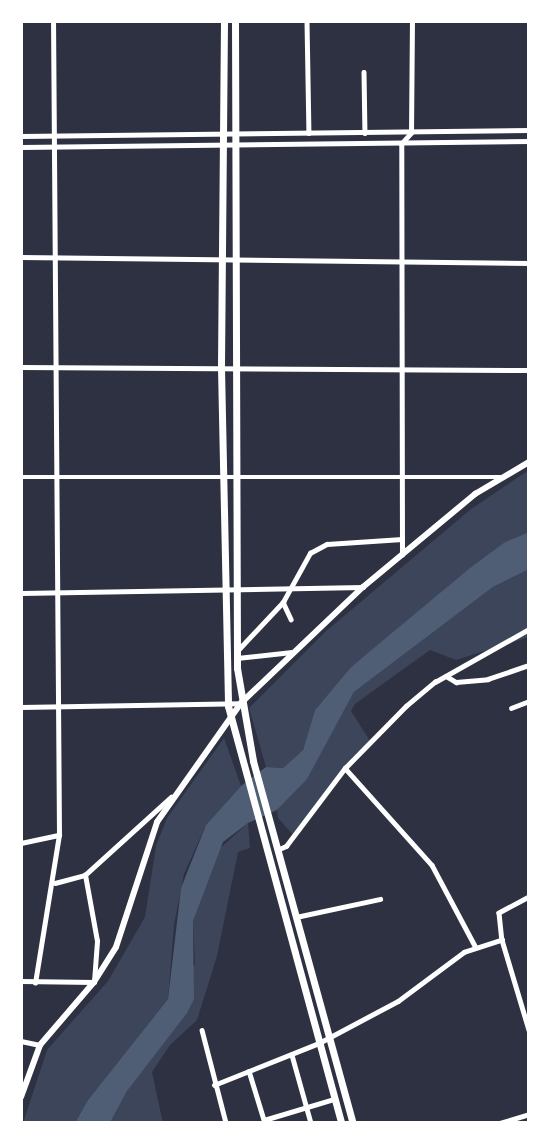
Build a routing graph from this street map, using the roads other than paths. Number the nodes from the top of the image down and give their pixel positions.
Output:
1 (53, 21) edge
2 (224, 21) edge
3 (235, 21) edge
4 (307, 21) edge
5 (412, 21) edge
6 (364, 72) dead end
7 (529, 130) edge
8 (366, 133) junction
9 (411, 133) junction
10 (309, 134) junction
11 (223, 135) junction
12 (234, 135) junction
13 (21, 136) edge
14 (53, 136) junction
15 (92, 136) junction
16 (529, 141) edge
17 (401, 144) junction
18 (21, 147) edge
19 (53, 147) junction
20 (223, 147) junction
21 (234, 147) junction
22 (91, 148) junction
23 (528, 203) edge
24 (21, 257) edge
25 (56, 257) junction
26 (235, 257) junction
27 (223, 258) junction
28 (404, 262) junction
29 (528, 262) edge
30 (21, 367) edge
31 (57, 367) junction
32 (221, 368) junction
33 (234, 368) junction
34 (404, 370) junction
35 (529, 370) edge
36 (529, 462) edge
37 (58, 476) junction
38 (21, 477) edge
39 (500, 477) junction
40 (223, 480) junction
41 (235, 480) junction
42 (403, 480) junction
43 (402, 538) junction
44 (402, 555) junction
45 (363, 587) junction
46 (287, 590) junction
47 (235, 591) junction
48 (59, 592) junction
49 (224, 592) junction
50 (21, 593) edge
51 (283, 602) junction
52 (291, 619) dead end
53 (529, 629) edge
54 (292, 652) junction
55 (237, 655) junction
56 (529, 665) edge
57 (446, 676) junction
58 (529, 701) edge
59 (241, 703) junction
60 (228, 706) junction
61 (21, 707) edge
62 (58, 707) junction
63 (511, 708) dead end
64 (230, 716) junction
65 (345, 768) junction
66 (171, 797) junction
67 (268, 813) junction
68 (256, 816) junction
69 (60, 835) junction
70 (21, 843) edge
71 (277, 850) junction
72 (85, 875) junction
73 (55, 883) junction
74 (529, 897) edge
75 (380, 899) dead end
76 (296, 917) junction
77 (502, 940) junction
78 (475, 946) junction
79 (21, 982) edge
80 (94, 982) junction
81 (36, 983) junction
82 (202, 1030) dead end
83 (529, 1030) edge
84 (329, 1037) junction
85 (21, 1041) edge
86 (319, 1043) junction
87 (40, 1045) junction
88 (292, 1055) junction
89 (248, 1071) junction
90 (214, 1085) junction
91 (21, 1095) edge
92 (334, 1099) junction
93 (306, 1107) junction
94 (529, 1114) edge
95 (264, 1121) edge
96 (226, 1123) edge
97 (311, 1123) edge
98 (341, 1123) edge
99 (353, 1123) edge
100 (500, 1123) edge

1 - 14 street
2 - 11 main road
3 - 12 main road
4 - 10 street
5 - 9 street
6 - 8 street
7 - 9 street
8 - 9 street
8 - 10 street
9 - 17 street
10 - 12 street
11 - 12 street
11 - 15 street
11 - 20 main road
12 - 21 main road
13 - 14 street
14 - 15 street
14 - 19 street
15 - 22 street
16 - 17 street
17 - 21 street
17 - 28 street
18 - 19 street
19 - 22 street
19 - 25 street
20 - 21 street
20 - 22 street
20 - 27 main road
21 - 26 main road
23 - 29 lane
24 - 25 street
25 - 27 street
25 - 31 street
26 - 27 street
26 - 28 street
26 - 33 main road
27 - 32 main road
28 - 29 street
28 - 34 street
30 - 31 street
31 - 32 street
31 - 37 street
32 - 33 street
32 - 40 main road
33 - 34 street
33 - 41 main road
34 - 35 street
34 - 42 street
36 - 39 main road
37 - 38 street
37 - 40 street
37 - 48 street
39 - 42 street
39 - 44 main road
40 - 41 street
40 - 49 main road
41 - 42 street
41 - 47 main road
42 - 43 street
43 - 44 street
43 - 46 street
44 - 45 main road
45 - 46 street
45 - 54 main road
46 - 47 street
46 - 51 street
47 - 49 street
47 - 55 main road
48 - 49 street
48 - 50 street
48 - 62 street
49 - 60 main road
51 - 52 street
51 - 55 street
53 - 57 street
54 - 55 street
54 - 59 main road
55 - 59 main road
56 - 57 street
57 - 65 street
58 - 63 street
59 - 60 street
59 - 64 main road
59 - 67 main road
60 - 62 street
60 - 64 main road
61 - 62 street
62 - 69 street
64 - 66 main road
64 - 68 main road
65 - 71 street
65 - 78 street
66 - 72 street
66 - 80 main road
67 - 68 main road
67 - 71 main road
68 - 86 main road
69 - 70 street
69 - 73 street
71 - 76 main road
72 - 73 street
72 - 80 street
73 - 81 street
74 - 77 street
75 - 76 street
76 - 84 main road
77 - 78 street
77 - 83 street
78 - 84 street
79 - 81 street
80 - 81 street
80 - 87 main road
82 - 90 street
84 - 86 street
84 - 99 main road
85 - 87 street
86 - 88 street
86 - 92 main road
87 - 91 main road
88 - 89 street
88 - 93 street
89 - 90 street
89 - 95 street
90 - 96 street
92 - 93 street
92 - 98 main road
93 - 95 street
93 - 97 street
94 - 100 street

